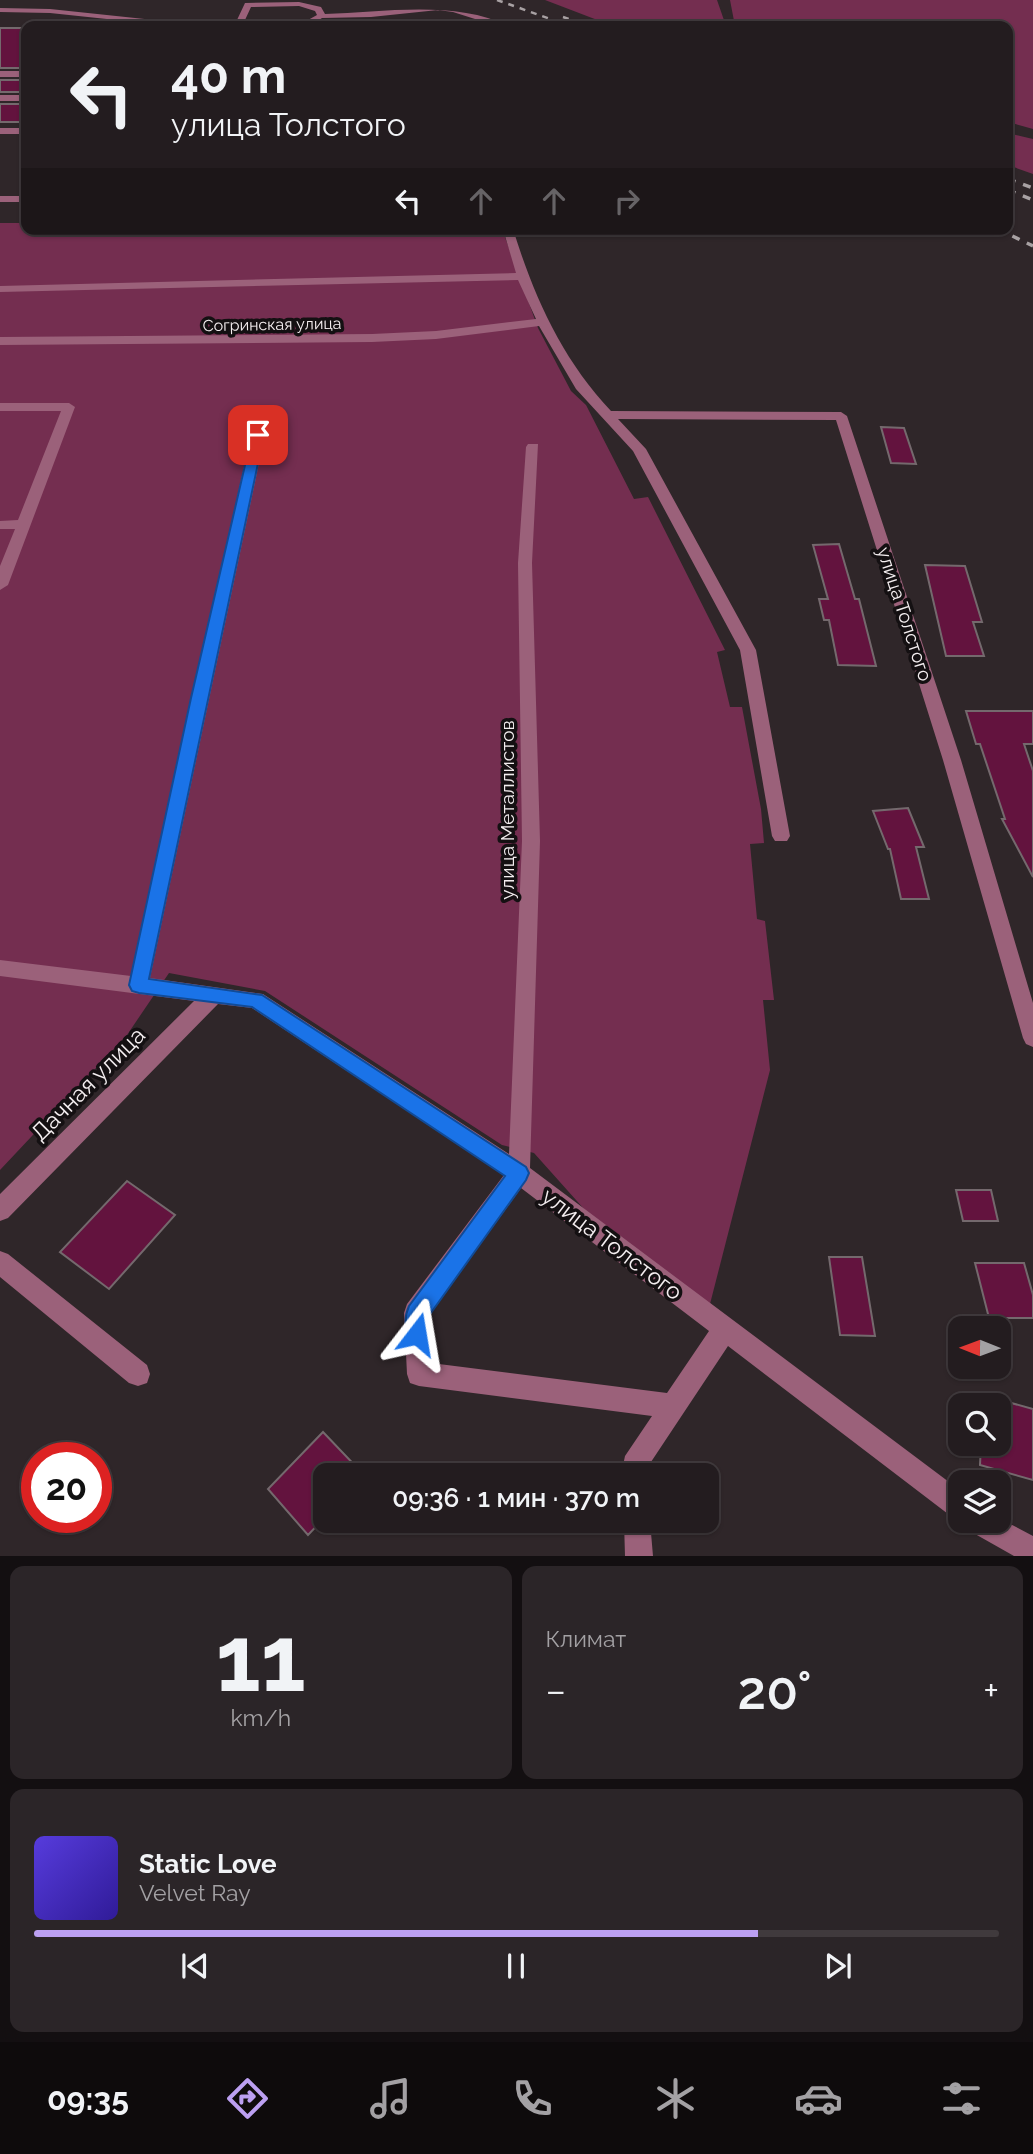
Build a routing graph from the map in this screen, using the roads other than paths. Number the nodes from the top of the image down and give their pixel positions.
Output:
1 (0, 10) edge
2 (322, 16) junction
3 (145, 21) edge
4 (240, 21) edge
5 (313, 21) edge
6 (488, 21) edge
7 (21, 74) edge
8 (0, 75) edge
9 (0, 97) edge
10 (21, 97) edge
11 (0, 131) edge
12 (21, 131) edge
13 (0, 199) edge
14 (21, 199) edge
15 (510, 235) edge
16 (522, 276) junction
17 (0, 289) edge
18 (544, 323) junction
19 (0, 341) edge
20 (0, 407) edge
21 (606, 415) junction
22 (258, 435) dead end
23 (533, 447) dead end
24 (23, 524) junction
25 (0, 525) edge
26 (0, 585) edge
27 (781, 836) dead end
28 (0, 968) edge
29 (139, 985) junction
30 (214, 994) junction
31 (1033, 1038) edge
32 (519, 1173) junction
33 (0, 1210) edge
34 (0, 1262) edge
35 (724, 1330) junction
36 (138, 1374) dead end
37 (673, 1406) junction
38 (635, 1463) edge
39 (948, 1498) edge
40 (638, 1533) edge
41 (999, 1533) edge
42 (1033, 1551) edge
43 (639, 1556) edge

1 - 3 street
2 - 4 street
2 - 5 street
2 - 6 street
7 - 8 street
9 - 10 street
11 - 12 street
13 - 14 street
15 - 16 street
16 - 17 street
16 - 18 street
18 - 19 street, Согринская улица
18 - 21 street
20 - 24 street
21 - 27 street
21 - 31 street, улица Толстого
22 - 29 street
23 - 32 street, улица Металлистов
24 - 25 street
24 - 26 street
28 - 29 street, улица Толстого
29 - 30 street, улица Толстого
30 - 32 street, улица Толстого
30 - 33 street, Дачная улица
32 - 35 street, улица Толстого
32 - 37 street
34 - 36 street
35 - 37 street
35 - 39 street, улица Толстого
37 - 38 street
40 - 43 street
41 - 42 street

